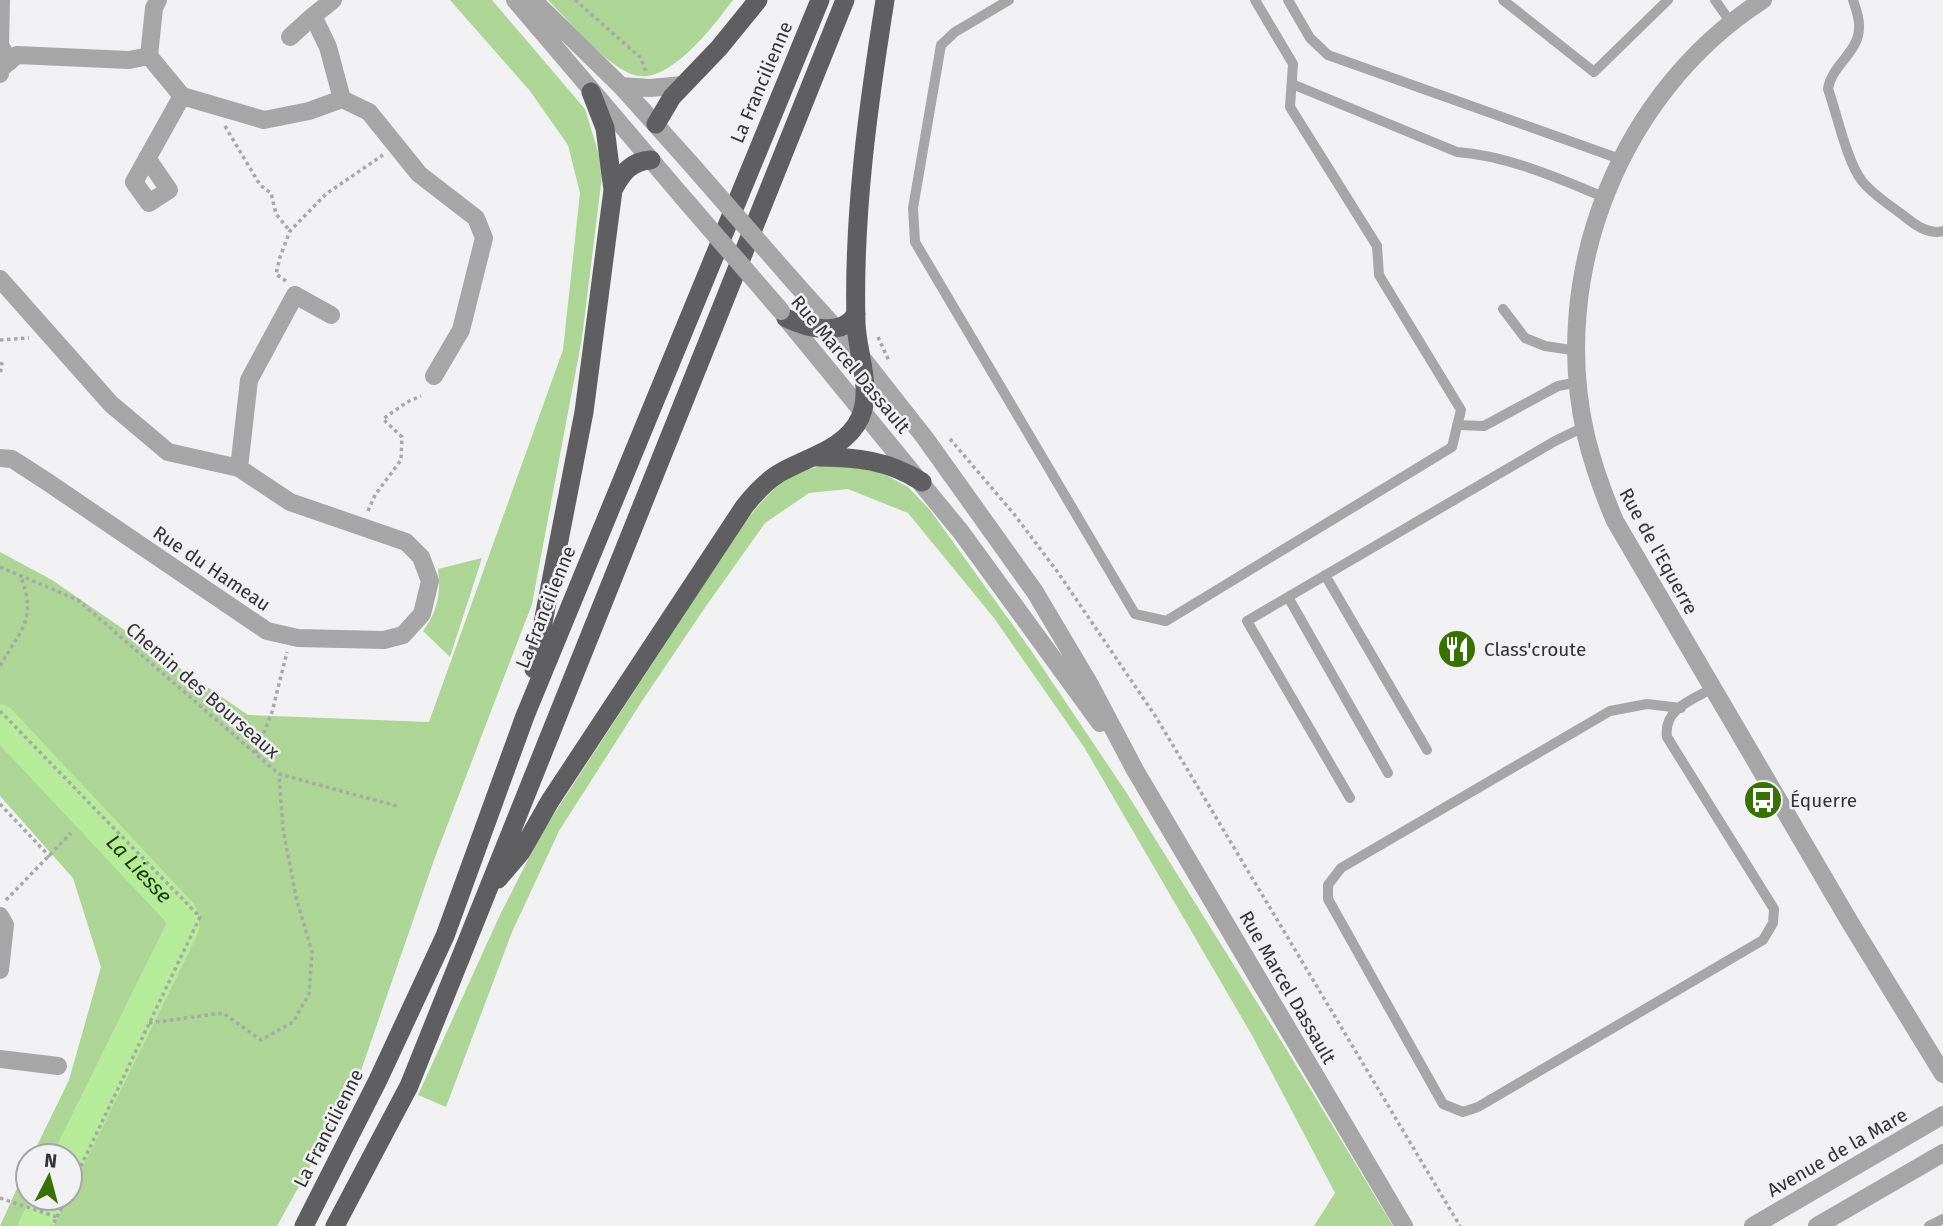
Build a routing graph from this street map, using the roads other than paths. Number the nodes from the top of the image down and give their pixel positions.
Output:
1 (1, 0) edge
2 (158, 0) edge
3 (333, 0) edge
4 (514, 0) edge
5 (533, 0) edge
6 (758, 0) edge
7 (820, 0) edge
8 (845, 0) edge
9 (885, 0) edge
10 (1009, 0) edge
11 (1255, 0) edge
12 (1288, 0) edge
13 (1503, 0) edge
14 (1668, 0) edge
15 (1715, 0) edge
16 (1763, 0) edge
17 (1853, 0) edge
18 (313, 16) junction
19 (1731, 23) junction
20 (290, 37) dead end
21 (149, 56) junction
22 (4, 68) edge
23 (1292, 84) junction
24 (682, 85) junction
25 (621, 86) junction
26 (591, 92) junction
27 (182, 96) junction
28 (342, 99) junction
29 (656, 124) junction
30 (147, 158) dead end
31 (1620, 159) junction
32 (652, 160) junction
33 (613, 190) junction
34 (1604, 197) junction
35 (1943, 231) edge
36 (0, 279) edge
37 (1503, 309) dead end
38 (856, 314) junction
39 (331, 315) dead end
40 (784, 315) junction
41 (836, 328) junction
42 (1578, 351) junction
43 (859, 354) junction
44 (434, 376) dead end
45 (1578, 382) junction
46 (862, 411) junction
47 (1457, 425) junction
48 (1584, 427) junction
49 (815, 457) junction
50 (0, 458) edge
51 (239, 468) junction
52 (922, 482) junction
53 (1325, 575) junction
54 (1288, 597) junction
55 (1713, 688) junction
56 (1681, 708) junction
57 (525, 716) junction
58 (1427, 750) dead end
59 (1135, 771) junction
60 (1388, 773) dead end
61 (1350, 798) dead end
62 (488, 890) junction
63 (0, 916) edge
64 (0, 970) edge
65 (0, 1059) edge
66 (58, 1066) dead end
67 (1943, 1074) edge
68 (1943, 1115) edge
69 (1943, 1153) edge
70 (1943, 1219) edge
71 (304, 1226) edge
72 (335, 1226) edge
73 (1404, 1226) edge
74 (1753, 1226) edge
75 (1817, 1226) edge
76 (1929, 1226) edge

1 - 22 street
2 - 21 street
3 - 18 street
4 - 26 street, Rue Marcel Dassault
5 - 25 street, Rue Marcel Dassault
6 - 24 highway
7 - 57 highway, La Francilienne
8 - 62 highway
9 - 38 highway
10 - 47 lane
11 - 23 lane
12 - 31 lane
13 - 14 lane
15 - 19 lane
16 - 19 street, Rue de l'Equerre
17 - 35 lane
18 - 20 street
18 - 28 street
19 - 31 street, Rue de l'Equerre
21 - 22 street
21 - 27 street
23 - 34 lane
23 - 47 lane
24 - 25 street
24 - 29 highway
25 - 29 street, Rue Marcel Dassault
26 - 32 street, Rue Marcel Dassault
26 - 33 highway
27 - 28 street
27 - 30 street
28 - 44 street
29 - 32 street
29 - 41 street, Rue Marcel Dassault, bridge
31 - 34 street, Rue de l'Equerre
32 - 33 highway
32 - 40 street, Rue Marcel Dassault, bridge
33 - 57 highway
34 - 42 street, Rue de l'Equerre
36 - 51 street, Rue du Hameau
37 - 42 lane
38 - 41 highway
38 - 43 highway
39 - 51 street
40 - 41 highway
40 - 46 street, Rue Marcel Dassault
41 - 43 street, Rue Marcel Dassault
42 - 45 street, Rue de l'Equerre
43 - 46 highway
43 - 59 street, Rue Marcel Dassault
45 - 47 lane
45 - 48 street, Rue de l'Equerre
46 - 49 highway
46 - 52 street, Rue Marcel Dassault
48 - 53 lane
48 - 55 street, Rue de l'Equerre
49 - 52 highway
49 - 62 highway
50 - 51 street, Rue du Hameau
52 - 59 street, Rue Marcel Dassault
53 - 54 lane
53 - 58 lane
54 - 60 lane
54 - 61 lane
55 - 56 lane
55 - 67 street, Rue de l'Equerre
56 - 56 lane
57 - 71 highway, La Francilienne
59 - 73 street, Rue Marcel Dassault
62 - 72 highway
63 - 64 street
65 - 66 street
68 - 74 street, Avenue de la Mare
69 - 75 street
70 - 76 lane

